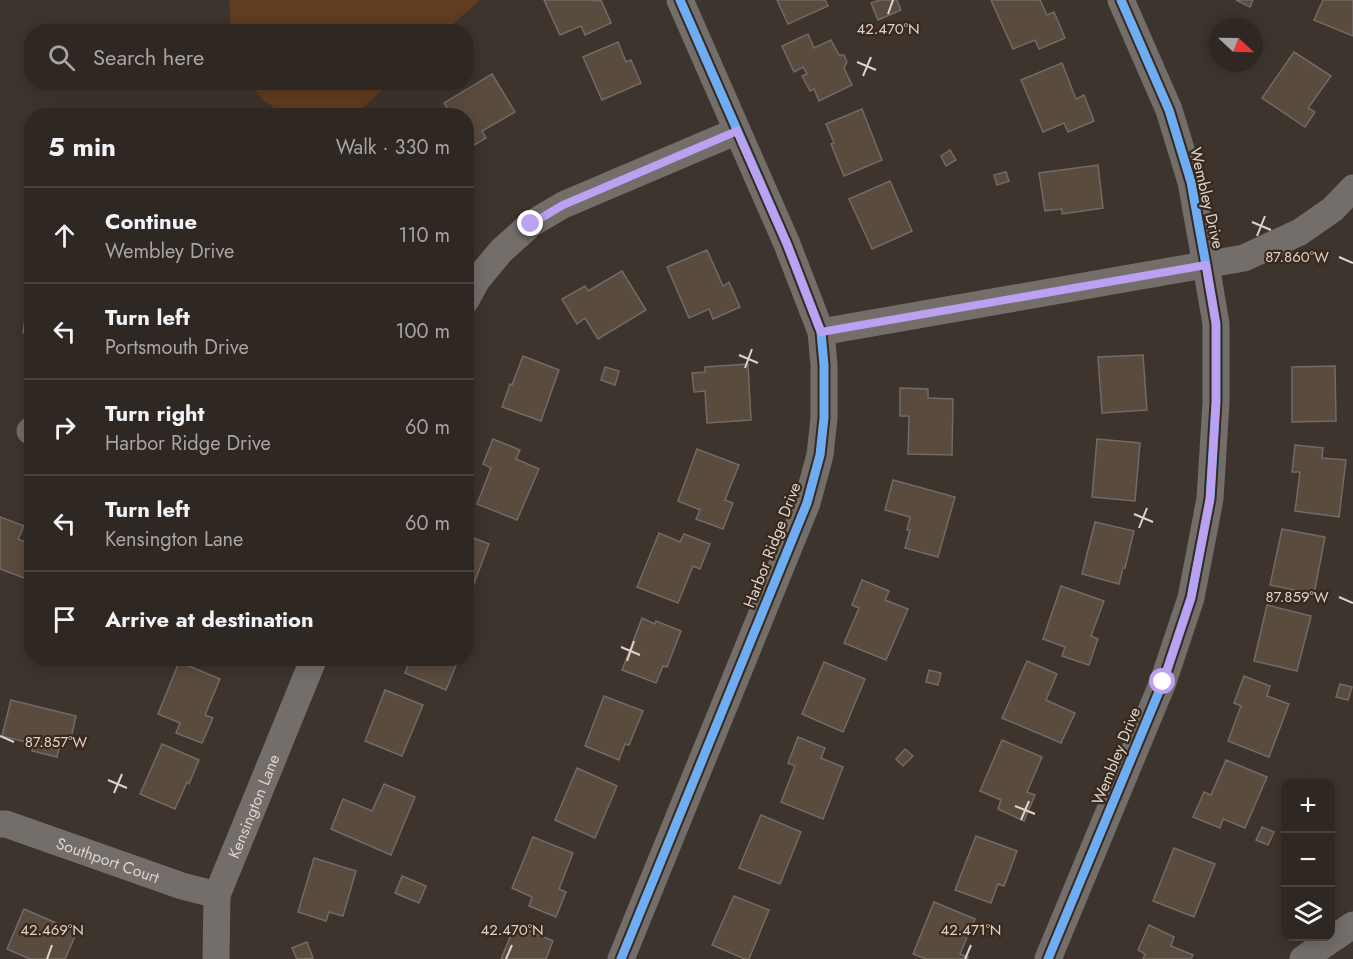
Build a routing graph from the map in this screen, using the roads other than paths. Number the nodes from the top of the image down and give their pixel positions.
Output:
1 (680, 0) edge
2 (1121, 0) edge
3 (737, 131) junction
4 (1353, 188) edge
5 (1206, 265) junction
6 (474, 285) edge
7 (821, 332) junction
8 (312, 666) edge
9 (0, 824) edge
10 (217, 895) junction
11 (1353, 925) edge
12 (216, 959) edge
13 (621, 959) edge
14 (1048, 959) edge
15 (1303, 959) edge

1 - 3 street, Harbor Ridge Drive
2 - 5 street, Wembley Drive
3 - 6 street
3 - 7 street, Harbor Ridge Drive
4 - 5 street
5 - 7 street
5 - 14 street, Wembley Drive
7 - 13 street, Harbor Ridge Drive
8 - 10 street, Kensington Lane
9 - 10 street, Southport Court
10 - 12 street, Kensington Lane
11 - 15 street

